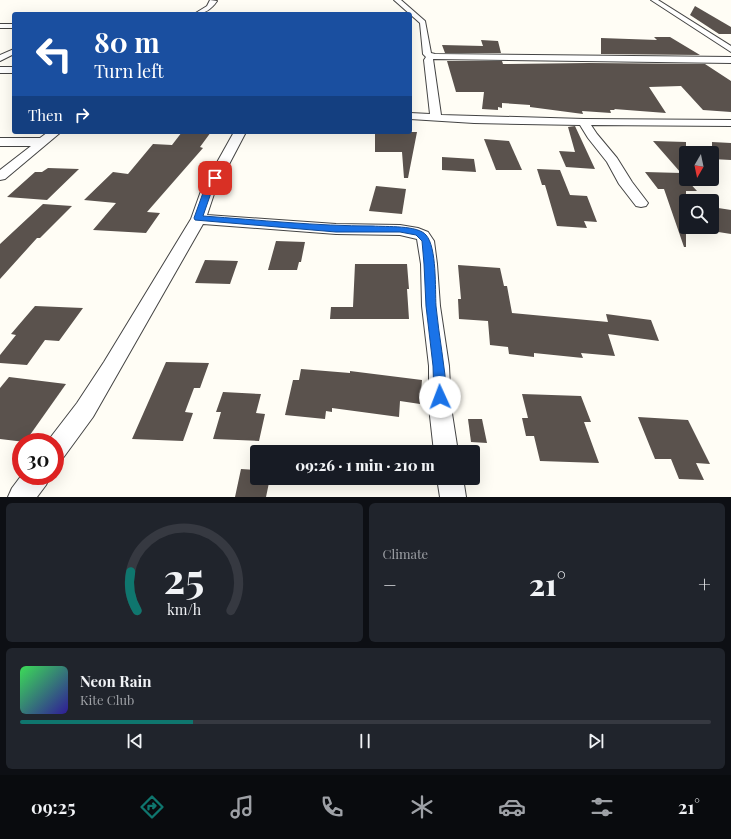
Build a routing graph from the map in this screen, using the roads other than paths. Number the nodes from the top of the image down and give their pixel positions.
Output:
1 (213, 0) edge
2 (397, 0) edge
3 (654, 0) edge
4 (200, 12) edge
5 (411, 12) edge
6 (412, 13) edge
7 (0, 26) edge
8 (12, 26) edge
9 (718, 41) junction
10 (731, 42) edge
11 (731, 50) edge
12 (12, 52) edge
13 (430, 56) junction
14 (0, 58) edge
15 (731, 60) edge
16 (0, 70) edge
17 (12, 70) edge
18 (412, 116) edge
19 (436, 118) junction
20 (584, 122) junction
21 (731, 123) edge
22 (52, 134) edge
23 (239, 134) edge
24 (0, 142) edge
25 (42, 142) junction
26 (0, 176) edge
27 (641, 203) dead end
28 (198, 218) junction
29 (64, 438) edge
30 (445, 445) edge
31 (31, 485) edge
32 (451, 485) edge
33 (22, 497) edge
34 (453, 497) edge

1 - 4 street
2 - 5 street
3 - 9 street
6 - 13 street
7 - 8 street
9 - 10 street
9 - 11 street
12 - 14 street
13 - 15 street
13 - 19 street
16 - 17 street
18 - 19 street
19 - 20 street
20 - 21 street
20 - 27 street
22 - 25 street
23 - 28 street
24 - 25 street
25 - 26 street
28 - 29 street
28 - 30 street
31 - 33 street
32 - 34 street

